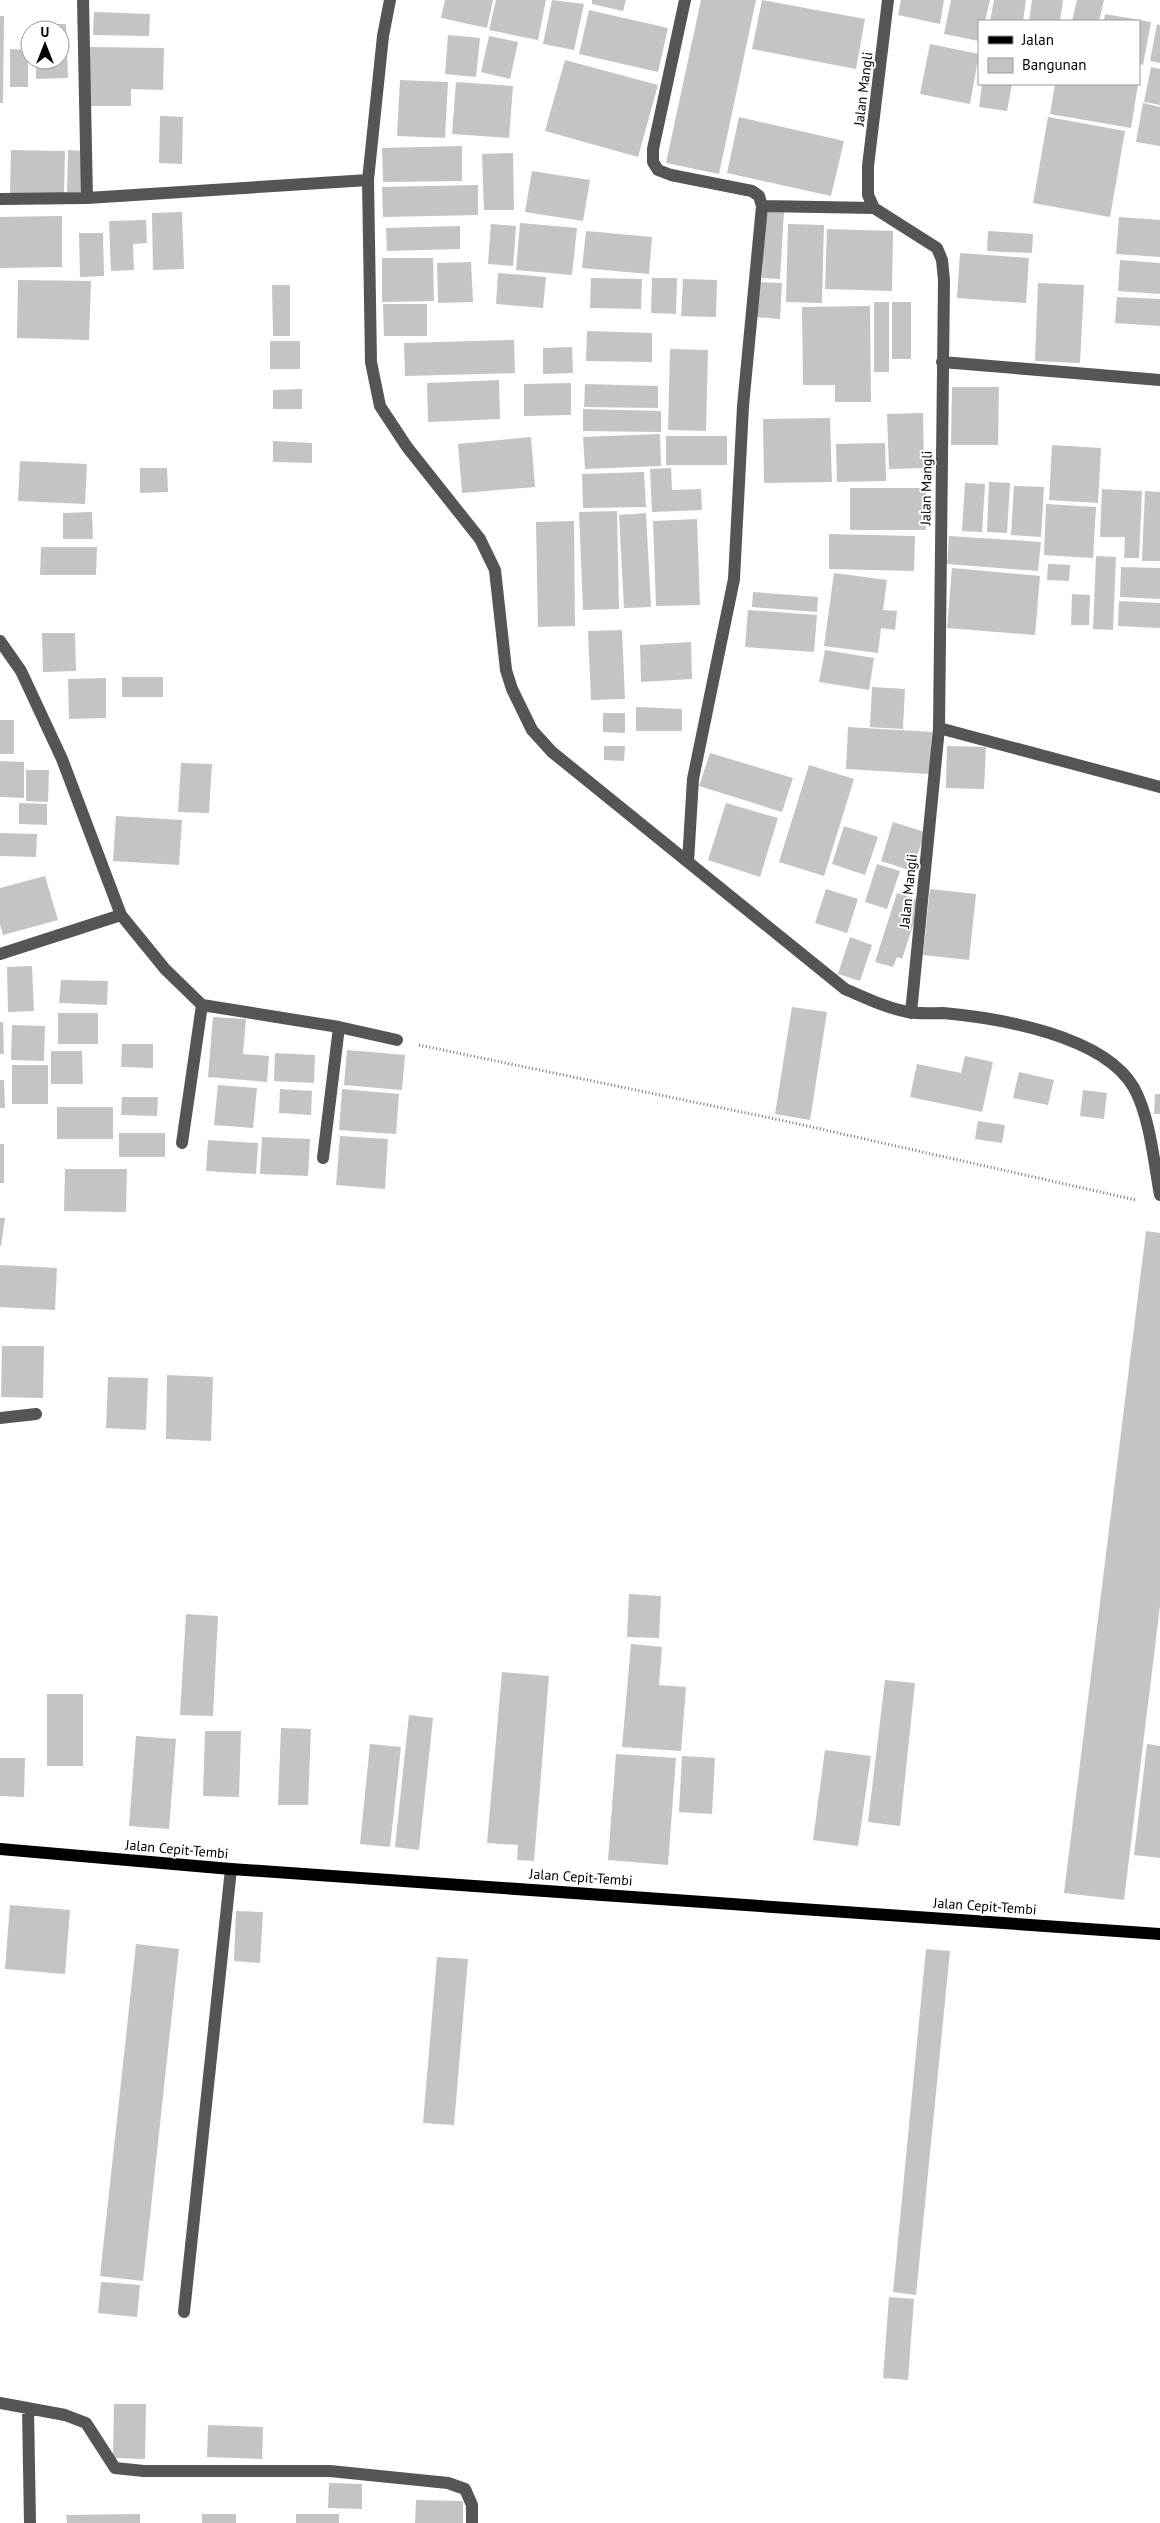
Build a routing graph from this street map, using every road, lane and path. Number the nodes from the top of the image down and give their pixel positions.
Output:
1 (83, 0) edge
2 (390, 0) edge
3 (684, 0) edge
4 (888, 0) edge
5 (368, 180) junction
6 (87, 198) junction
7 (0, 199) edge
8 (762, 206) junction
9 (874, 208) junction
10 (942, 362) junction
11 (1160, 380) edge
12 (0, 641) edge
13 (939, 728) junction
14 (1160, 787) edge
15 (688, 862) junction
16 (121, 915) junction
17 (0, 954) edge
18 (202, 1005) junction
19 (911, 1013) junction
20 (339, 1027) junction
21 (397, 1040) joint
22 (182, 1143) dead end
23 (323, 1158) dead end
24 (1160, 1195) edge
25 (1143, 1202) dead end
26 (36, 1414) dead end
27 (0, 1418) edge
28 (0, 1849) edge
29 (231, 1869) junction
30 (1160, 1934) edge
31 (184, 2312) dead end
32 (0, 2403) edge
33 (28, 2408) junction
34 (30, 2523) edge
35 (472, 2523) edge

1 - 6 street
2 - 5 street
3 - 8 street
4 - 9 street, Jalan Mangli
5 - 6 street
5 - 15 street
6 - 7 street
8 - 9 street
8 - 15 street
9 - 10 street, Jalan Mangli
10 - 11 street
10 - 13 street, Jalan Mangli
12 - 16 street
13 - 14 street
13 - 19 street, Jalan Mangli
15 - 19 street
16 - 17 street
16 - 18 street
18 - 20 street
18 - 22 street
19 - 24 street
20 - 21 street
20 - 23 street
21 - 25 path
26 - 27 street
28 - 29 main road, Jalan Cepit-Tembi
29 - 30 main road, Jalan Cepit-Tembi
29 - 31 street
32 - 33 street
33 - 34 street
33 - 35 street

